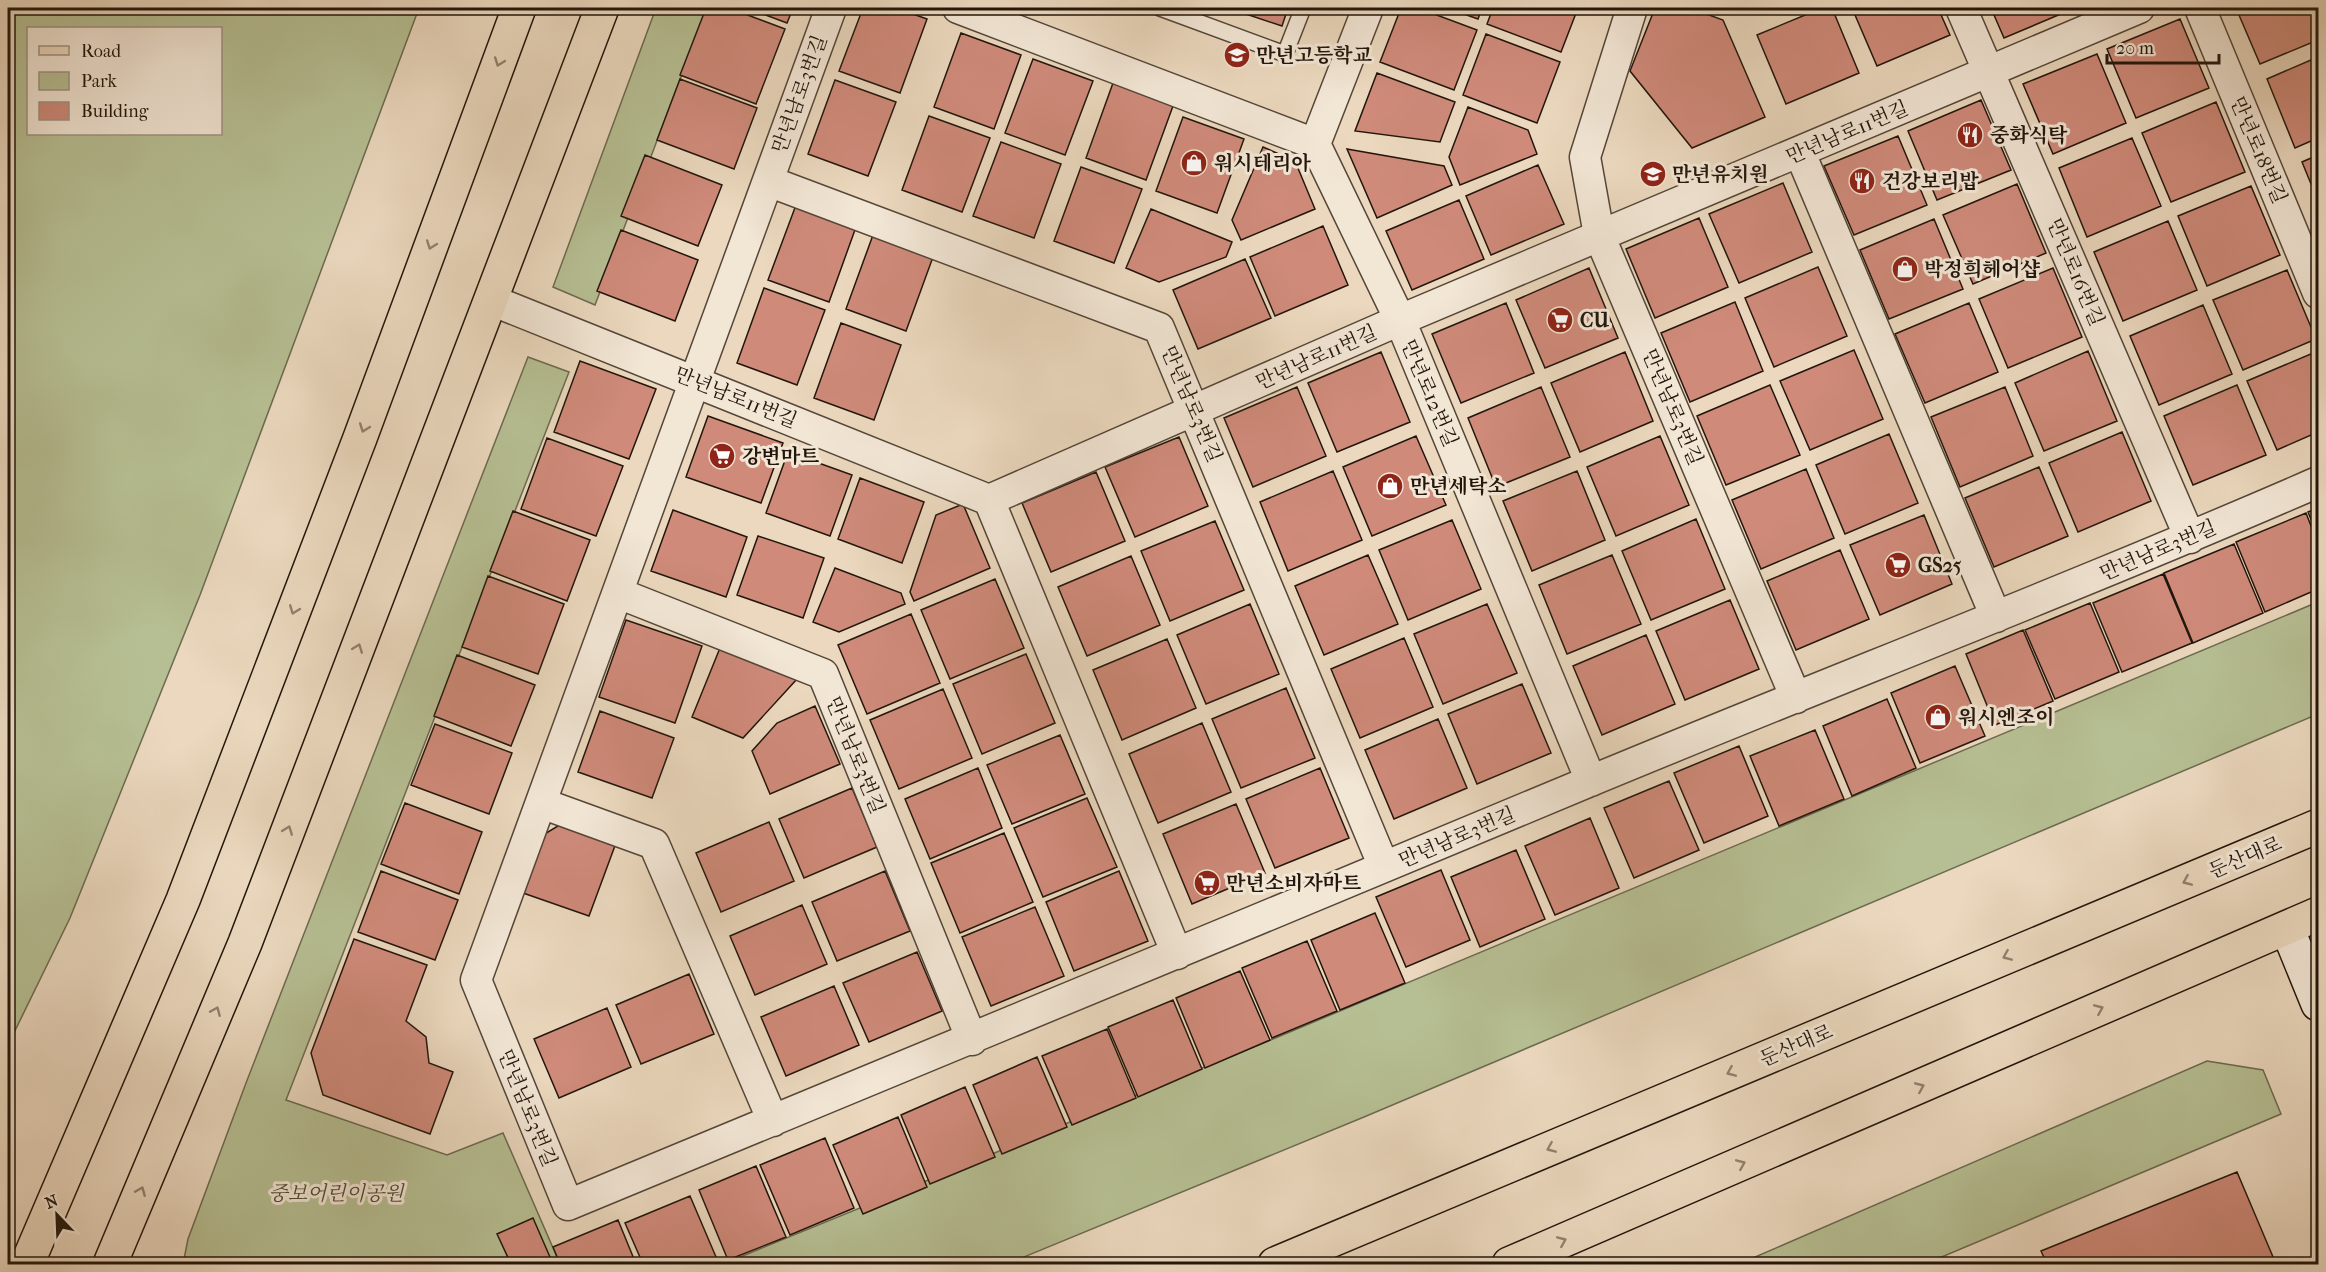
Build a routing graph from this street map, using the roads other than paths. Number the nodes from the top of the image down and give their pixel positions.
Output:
1 (519, 8) edge
2 (602, 8) edge
3 (831, 8) edge
4 (958, 8) edge
5 (1160, 8) edge
6 (1303, 8) edge
7 (1368, 8) edge
8 (1632, 8) edge
9 (1961, 8) edge
10 (2139, 8) edge
11 (2200, 8) edge
12 (1989, 71) junction
13 (1315, 144) junction
14 (1800, 153) junction
15 (768, 181) junction
16 (1599, 235) junction
17 (2319, 293) edge
18 (491, 300) junction
19 (1400, 320) junction
20 (695, 380) junction
21 (1195, 410) junction
22 (2319, 482) edge
23 (989, 500) junction
24 (2190, 538) junction
25 (618, 593) junction
26 (1996, 617) junction
27 (1796, 698) junction
28 (1591, 781) junction
29 (541, 803) junction
30 (2319, 826) edge
31 (1384, 867) junction
32 (2319, 914) edge
33 (2287, 928) junction
34 (1178, 954) junction
35 (2319, 1004) edge
36 (972, 1040) junction
37 (772, 1121) junction
38 (126, 1225) junction
39 (27, 1264) edge
40 (110, 1264) edge
41 (121, 1264) edge
42 (1275, 1264) edge
43 (1509, 1264) edge

1 -> 39 main road
2 - 18 main road
3 - 15 street, 만년남로3번길
4 - 13 street
5 - 6 lane
7 - 13 street
8 - 16 street, 만년남로3번길
9 - 12 street, 만년로16번길
10 - 12 street, 만년남로11번길
11 - 17 street, 만년로18번길
12 - 14 street, 만년남로11번길
12 - 24 street, 만년로16번길
13 - 19 street, 만년로12번길
14 - 16 street, 만년남로11번길
14 - 26 street
15 - 20 street, 만년남로3번길
15 - 21 street, 만년남로3번길
16 - 19 street, 만년남로11번길
16 - 27 street, 만년남로3번길
18 - 20 street, 만년남로11번길
38 -> 18 main road
19 - 21 street, 만년남로11번길
19 - 28 street, 만년로12번길
20 - 23 street, 만년남로11번길
20 - 25 street, 만년남로3번길
21 - 23 street, 만년남로11번길
21 - 31 street, 만년남로3번길
22 - 24 street, 만년남로3번길
23 - 34 street
24 - 26 street, 만년남로3번길
25 - 29 street, 만년남로3번길
25 - 36 street, 만년남로3번길
26 - 27 street, 만년남로3번길
27 - 28 street, 만년남로3번길
28 - 31 street, 만년남로3번길
29 - 37 street
29 - 37 street, 만년남로3번길
30 -> 42 main road, 둔산대로
31 - 34 street, 만년남로3번길
32 - 33 main road
33 - 35 street
43 -> 33 main road
34 - 36 street, 만년남로3번길
36 - 37 street, 만년남로3번길
38 - 40 main road
38 - 41 main road

